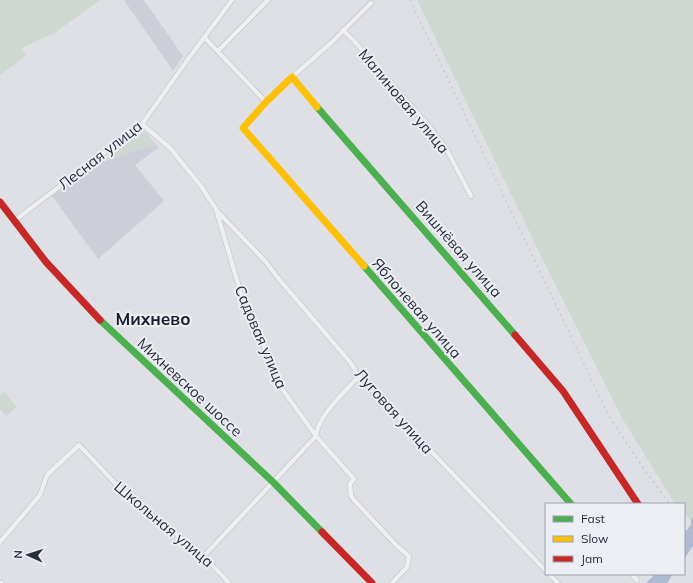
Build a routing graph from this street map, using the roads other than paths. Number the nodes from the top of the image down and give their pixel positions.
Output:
1 (232, 0) edge
2 (268, 0) edge
3 (371, 3) dead end
4 (343, 30) junction
5 (204, 37) junction
6 (218, 51) junction
7 (292, 77) junction
8 (266, 102) junction
9 (142, 124) junction
10 (471, 196) dead end
11 (0, 202) edge
12 (216, 209) junction
13 (14, 221) junction
14 (359, 376) junction
15 (316, 436) junction
16 (273, 482) junction
17 (570, 503) edge
18 (637, 503) edge
19 (0, 542) edge
20 (204, 556) junction
21 (545, 570) edge
22 (550, 575) edge
23 (633, 575) edge
24 (637, 580) dead end
25 (229, 583) edge
26 (372, 583) edge
27 (392, 583) edge
28 (558, 583) edge

1 - 5 street, Лесная улица
2 - 6 street
3 - 4 street
4 - 7 street
4 - 10 street, Малиновая улица
5 - 6 street
5 - 9 street, Лесная улица
6 - 8 street
7 - 8 street
7 - 18 street, Вишнёвая улица
8 - 17 street, Яблоневая улица
9 - 12 street, Садовая улица
9 - 13 street, Лесная улица
11 - 13 street, Михневское шоссе
12 - 14 street, Луговая улица
12 - 15 street, Садовая улица
13 - 16 street, Михневское шоссе
14 - 15 street
14 - 21 street, Луговая улица
15 - 16 street
15 - 27 street, Садовая улица
16 - 20 street
16 - 26 street, Михневское шоссе
19 - 20 street, Школьная улица
20 - 25 street, Школьная улица
22 - 28 street
23 - 24 street

